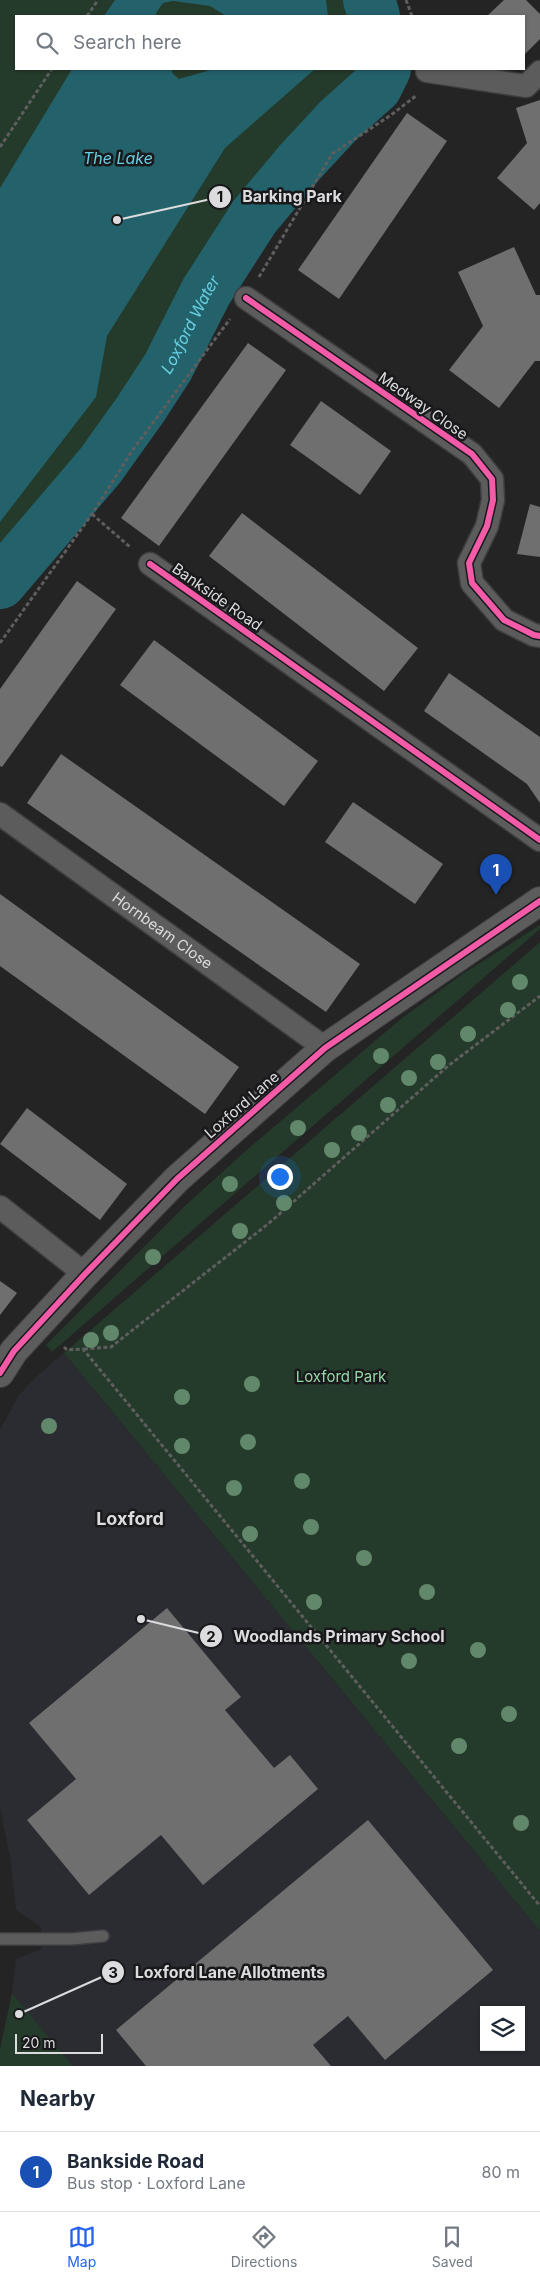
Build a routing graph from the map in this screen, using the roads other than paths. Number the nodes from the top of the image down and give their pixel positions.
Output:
1 (426, 71) road end
2 (540, 72) edge
3 (246, 298) road end
4 (150, 564) road end
5 (540, 636) edge
6 (0, 814) edge
7 (540, 840) edge
8 (540, 901) edge
9 (325, 1048) junction
10 (0, 1207) edge
11 (84, 1274) junction
12 (0, 1373) edge
13 (104, 1936) dead end
14 (0, 1939) edge

1 - 2 street
3 - 5 street, Medway Close
4 - 7 street, Bankside Road
6 - 9 street, Hornbeam Close
8 - 9 street, Loxford Lane
9 - 11 street, Loxford Lane
10 - 11 street
11 - 12 street, Loxford Lane
13 - 14 lane

